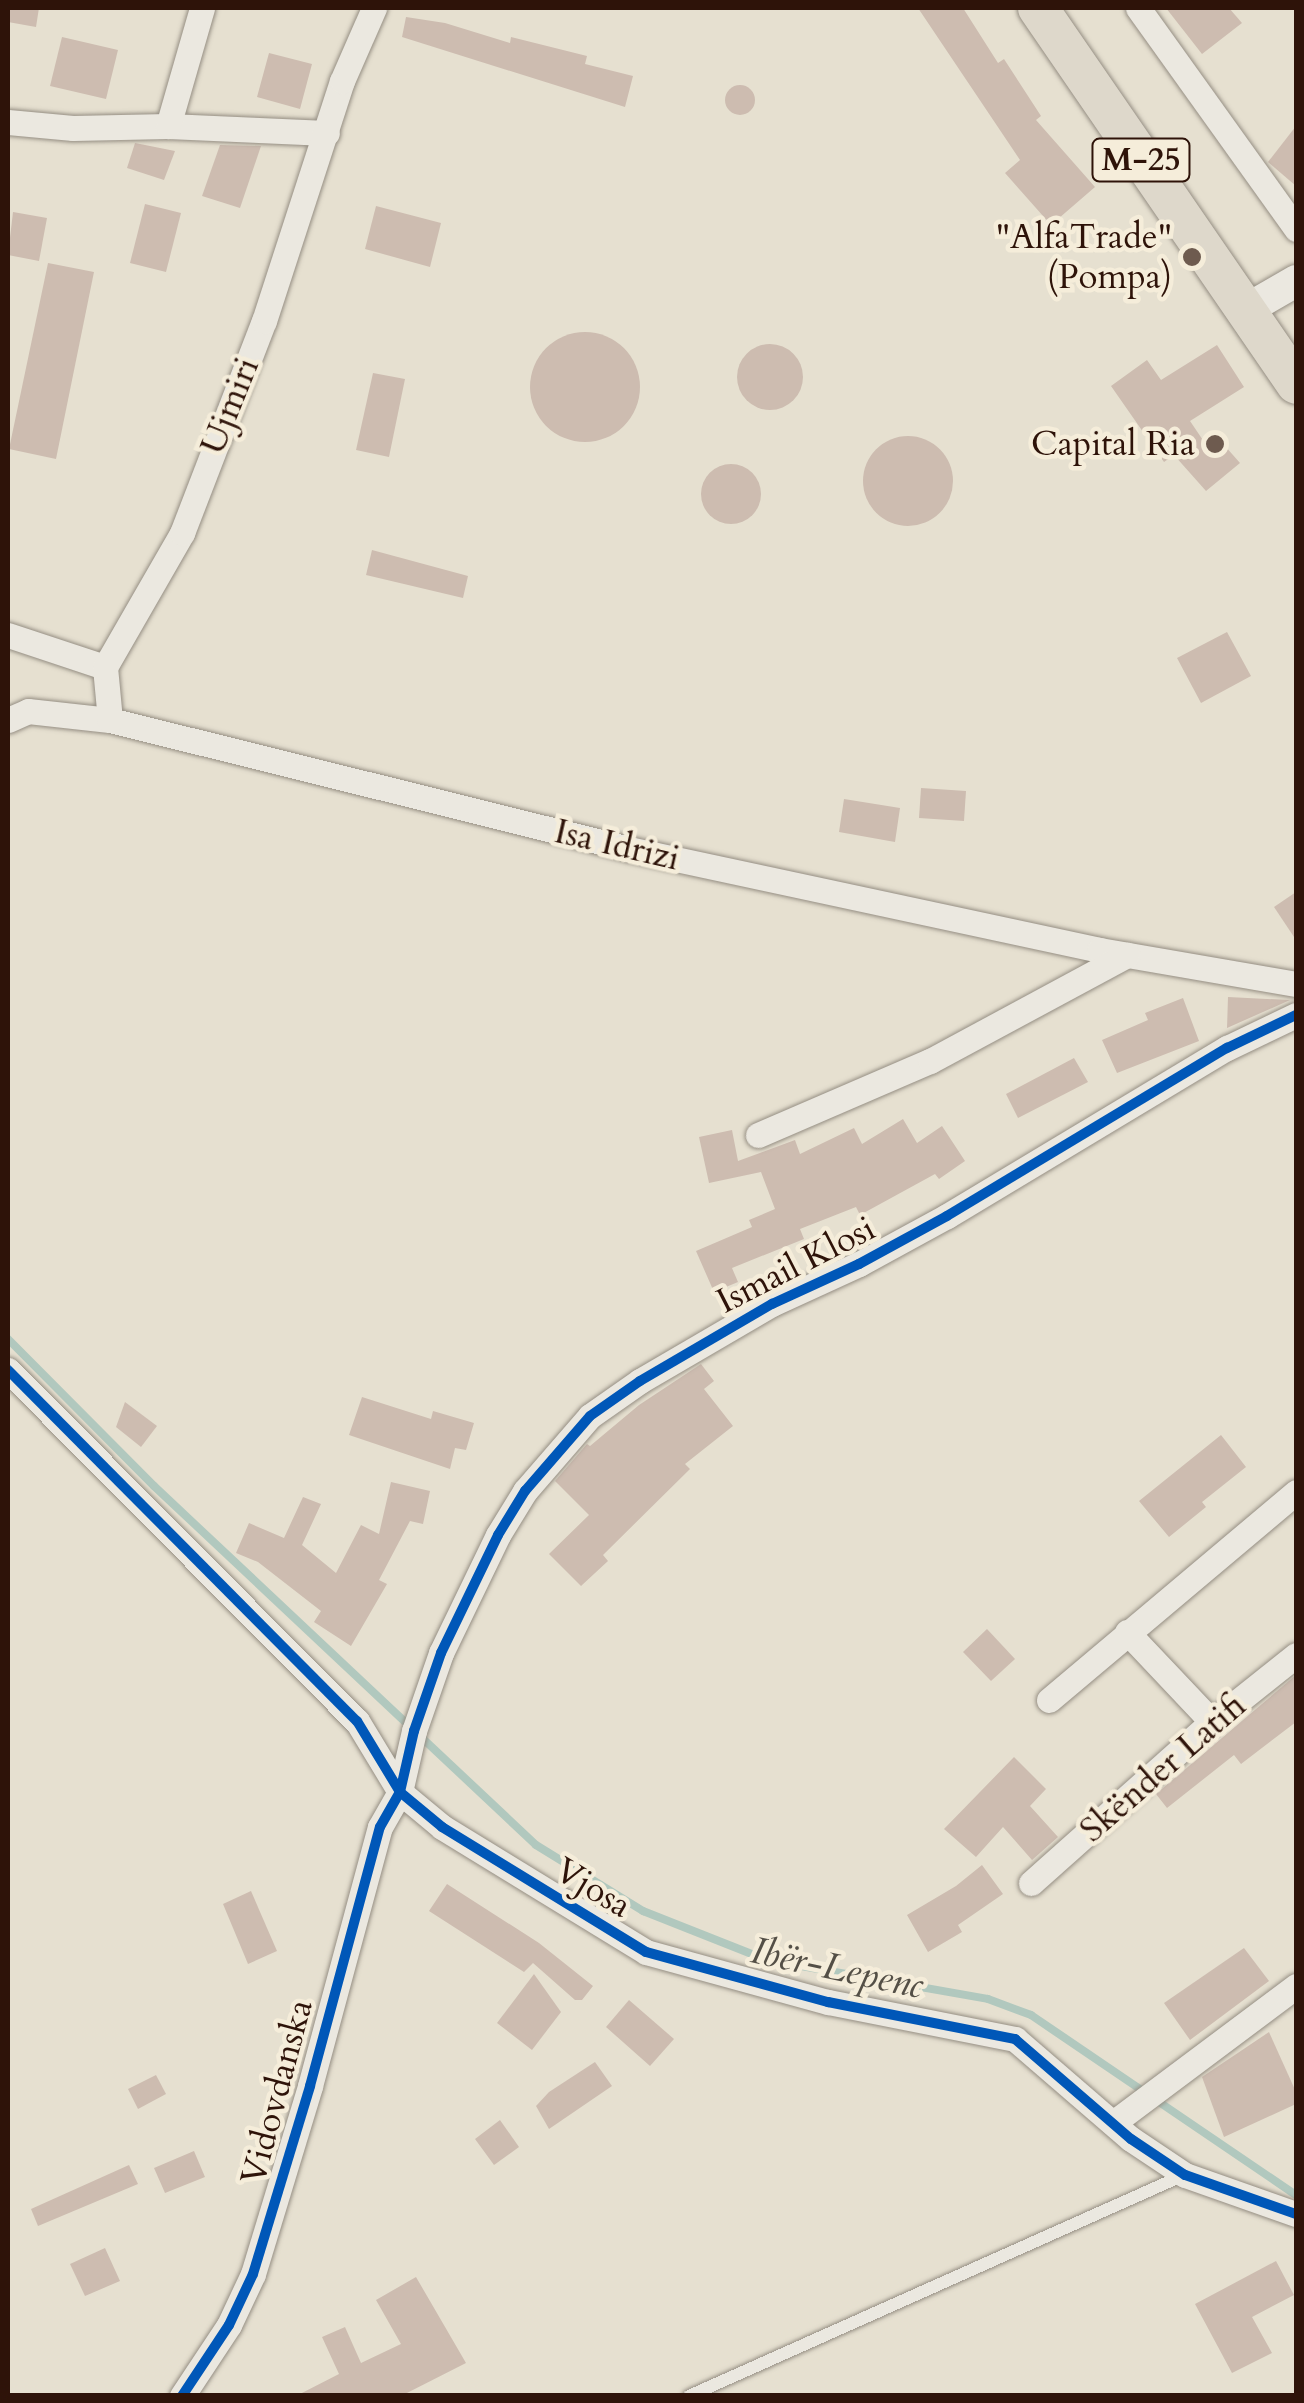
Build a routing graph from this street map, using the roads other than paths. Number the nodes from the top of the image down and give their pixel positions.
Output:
1 (202, 8) edge
2 (374, 8) edge
3 (1038, 8) edge
4 (1055, 8) edge
5 (1138, 8) edge
6 (8, 122) edge
7 (168, 126) junction
8 (327, 133) junction
9 (1296, 228) edge
10 (1296, 281) edge
11 (1251, 308) junction
12 (1296, 361) edge
13 (1296, 384) edge
14 (8, 635) edge
15 (105, 666) junction
16 (8, 720) edge
17 (110, 720) junction
18 (1127, 956) junction
19 (1296, 984) edge
20 (1296, 1015) edge
21 (758, 1135) dead end
22 (8, 1370) edge
23 (1296, 1492) edge
24 (1127, 1632) junction
25 (1296, 1655) edge
26 (1049, 1700) dead end
27 (1212, 1722) junction
28 (400, 1792) junction
29 (1031, 1883) dead end
30 (1296, 1986) edge
31 (1113, 2123) junction
32 (1185, 2175) junction
33 (1296, 2214) edge
34 (182, 2396) edge
35 (688, 2396) edge

1 - 7 street
2 - 8 street, Ujmiri
3 - 11 main road, M-25
4 - 11 main road, M-25
5 - 9 street
6 - 7 street
7 - 8 street
8 - 15 street, Ujmiri
10 - 11 street
11 - 12 main road, M-25
11 - 13 main road, M-25
14 - 15 street
15 - 17 street
16 - 17 street
17 - 18 street, Isa Idrizi
18 - 19 street, Isa Idrizi
18 - 21 street
20 - 28 street, Ismail Klosi
22 - 28 street, Vjosa
23 - 24 street
24 - 26 street
24 - 27 street
25 - 27 street, Skënder Latifi
27 - 29 street, Skënder Latifi
28 - 31 street, Vjosa
28 - 34 street, Vidovdanska
30 - 31 street
31 - 32 street, Vjosa
32 - 33 street, Vjosa
32 - 35 lane

